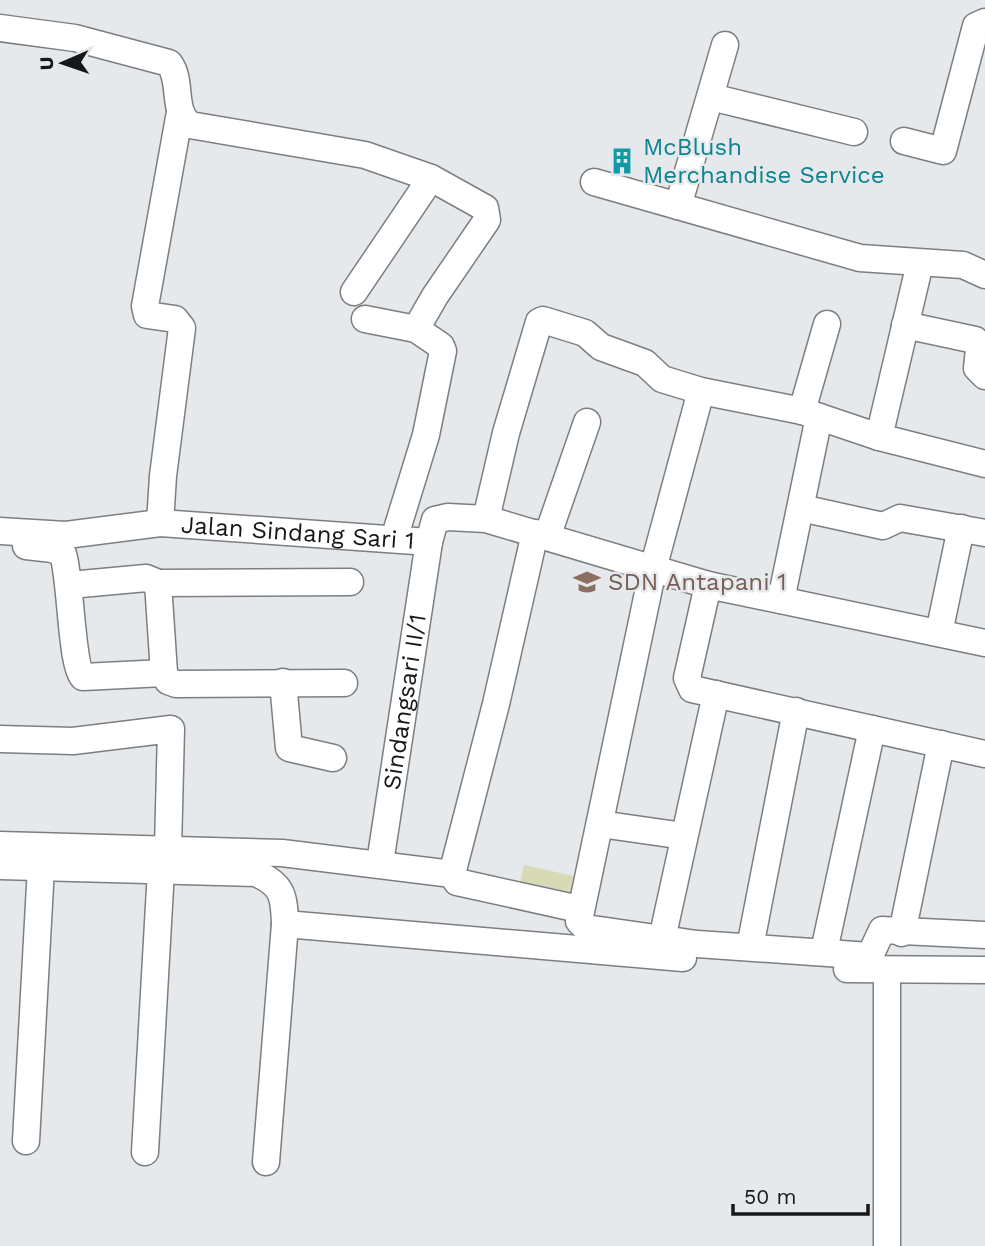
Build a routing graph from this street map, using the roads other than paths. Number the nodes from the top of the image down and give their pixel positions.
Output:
1 (985, 22) edge
2 (0, 28) edge
3 (725, 44) dead end
4 (711, 97) junction
5 (180, 112) junction
6 (854, 132) dead end
7 (904, 141) dead end
8 (430, 178) junction
9 (594, 182) dead end
10 (678, 206) junction
11 (920, 263) junction
12 (978, 267) edge
13 (354, 292) dead end
14 (365, 319) dead end
15 (827, 324) dead end
16 (905, 325) junction
17 (416, 329) junction
18 (985, 376) edge
19 (701, 391) junction
20 (811, 414) junction
21 (587, 422) dead end
22 (879, 437) junction
23 (985, 464) edge
24 (801, 508) junction
25 (486, 519) junction
26 (160, 523) junction
27 (0, 531) edge
28 (973, 531) edge
29 (541, 535) junction
30 (394, 539) junction
31 (429, 542) junction
32 (0, 544) edge
33 (653, 569) junction
34 (350, 582) dead end
35 (158, 583) junction
36 (70, 585) junction
37 (708, 585) junction
38 (781, 600) junction
39 (939, 633) junction
40 (985, 643) edge
41 (164, 673) junction
42 (284, 681) junction
43 (344, 683) dead end
44 (716, 694) junction
45 (796, 711) junction
46 (872, 729) junction
47 (0, 739) edge
48 (941, 744) junction
49 (985, 754) edge
50 (333, 758) dead end
51 (600, 824) junction
52 (684, 836) junction
53 (0, 845) edge
54 (165, 860) junction
55 (380, 863) junction
56 (0, 866) edge
57 (41, 867) junction
58 (452, 874) junction
59 (579, 909) junction
60 (285, 924) junction
61 (902, 933) junction
62 (985, 935) edge
63 (662, 939) junction
64 (750, 947) junction
65 (824, 951) junction
66 (985, 970) edge
67 (887, 971) junction
68 (26, 1141) dead end
69 (145, 1152) dead end
70 (265, 1162) dead end
71 (887, 1246) edge

1 - 7 street
2 - 5 street
3 - 4 street
4 - 6 street
4 - 10 street
5 - 8 street
5 - 26 street
8 - 13 street
8 - 17 street
9 - 10 street
10 - 11 street
11 - 12 street
11 - 16 street
14 - 17 street
15 - 20 street
16 - 18 street
16 - 22 street
17 - 30 street
19 - 20 street
19 - 25 street
19 - 33 street
20 - 22 street
20 - 24 street
21 - 29 street
22 - 23 street
24 - 28 street
24 - 38 street
25 - 29 street, Jalan Sindang Sari 1
25 - 31 street, Jalan Sindang Sari 1
26 - 27 street, Jalan Sindang Sari 1
26 - 30 street, Jalan Sindang Sari 1
28 - 39 street
29 - 33 street, Jalan Sindang Sari 1
29 - 58 street
30 - 31 street, Jalan Sindang Sari 1
31 - 55 street, Sindangsari II/1
32 - 36 street
33 - 37 street, Jalan Sindang Sari 1
33 - 51 street
34 - 35 street
35 - 36 street
35 - 41 street
36 - 41 street
37 - 38 street, Jalan Sindang Sari 1
37 - 44 street
38 - 39 street, Jalan Sindang Sari 1
39 - 40 street, Jalan Sindang Sari 1
41 - 42 street
42 - 43 street
42 - 50 street
44 - 45 street
44 - 52 street
45 - 46 street
45 - 64 street
46 - 48 street
46 - 65 street
47 - 54 street
48 - 49 street
48 - 61 street
51 - 52 street
51 - 59 street
52 - 63 street
53 - 54 street
54 - 55 street
54 - 57 street
54 - 60 street
54 - 69 street
55 - 58 street
56 - 57 street
57 - 68 street
58 - 59 street
59 - 63 street
60 - 67 street
60 - 70 street
61 - 62 street
61 - 65 street
63 - 64 street
64 - 65 street
66 - 67 street
67 - 71 street

